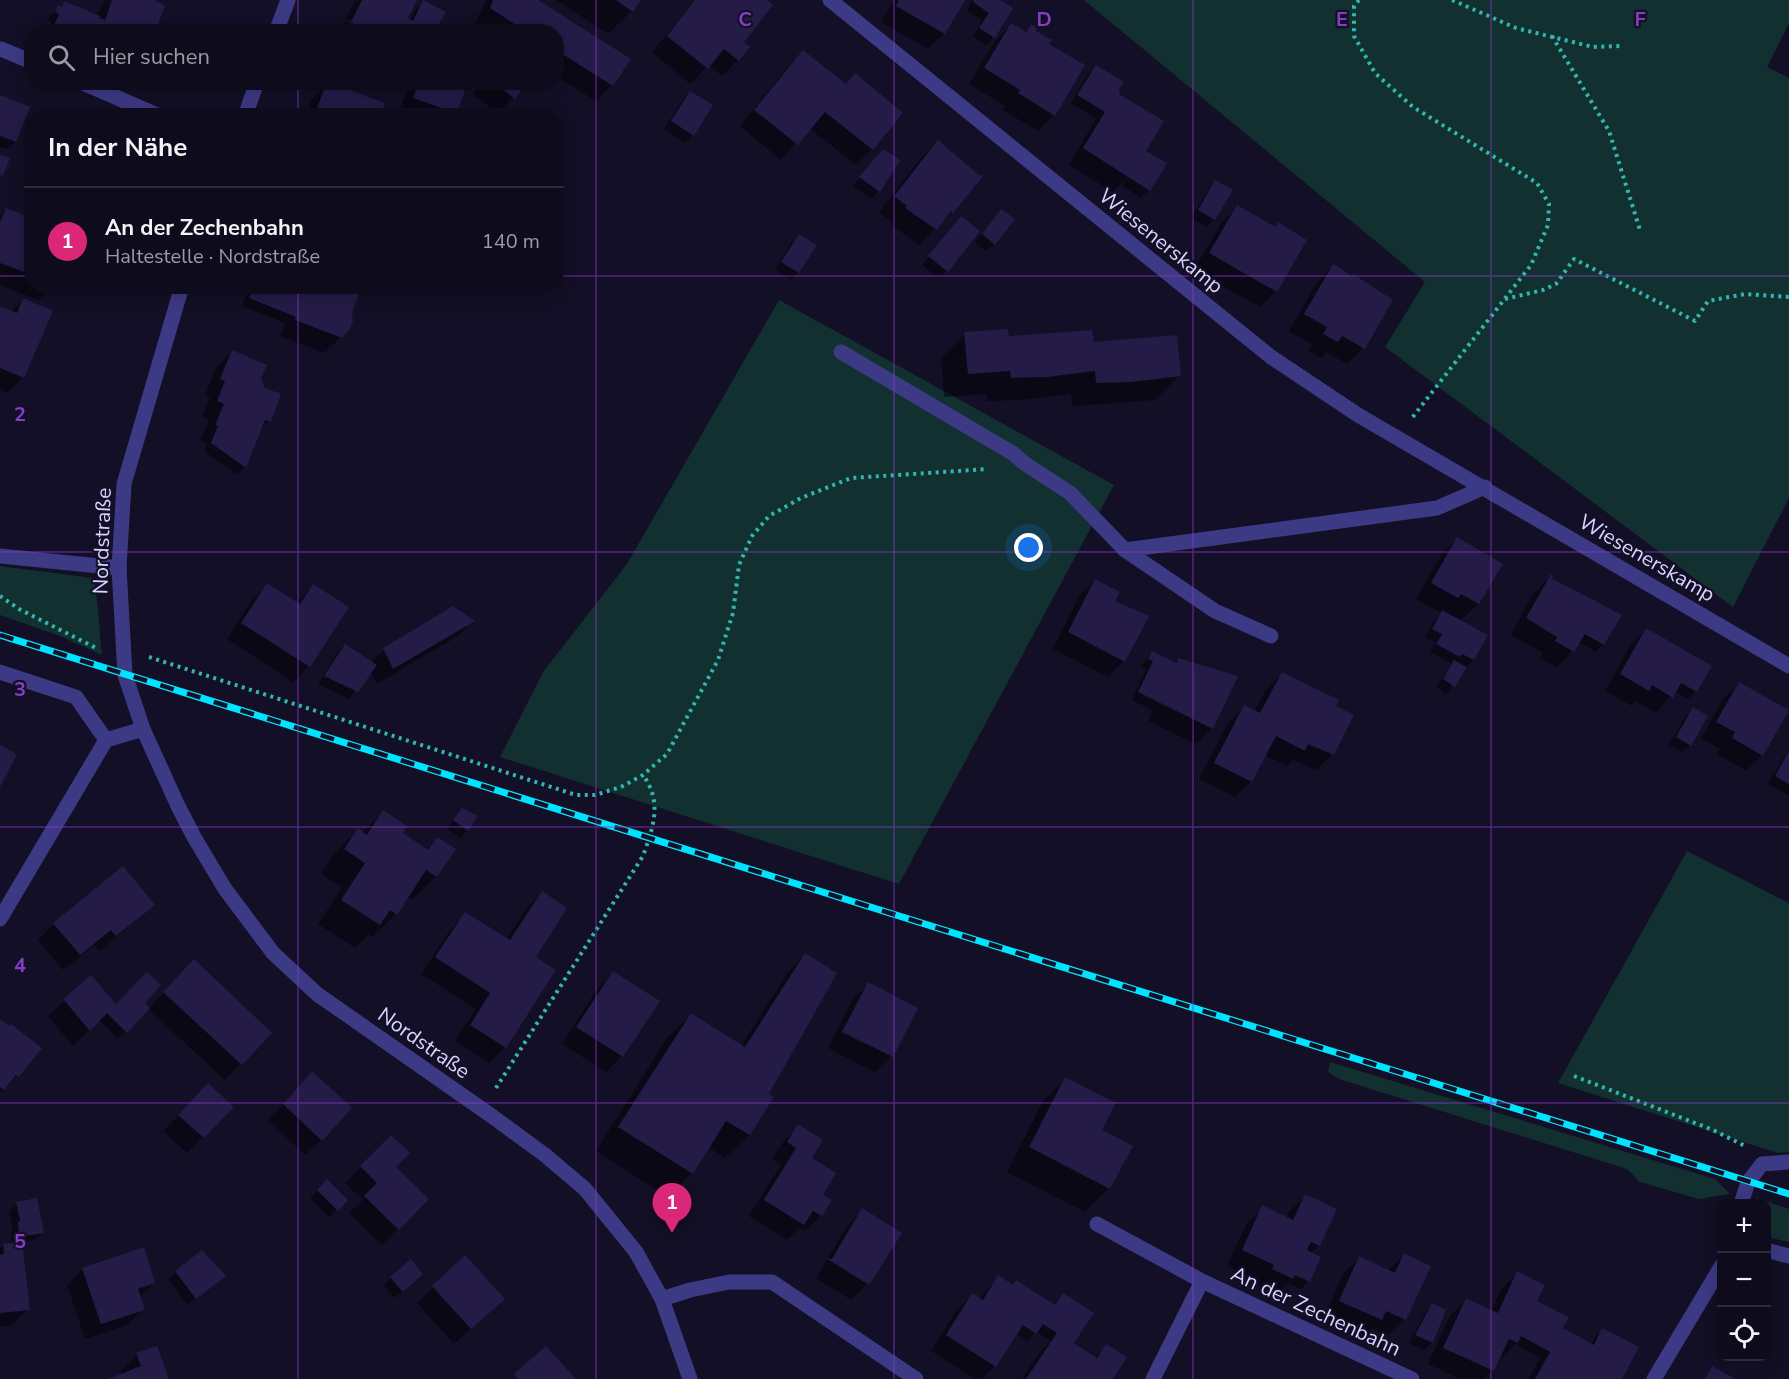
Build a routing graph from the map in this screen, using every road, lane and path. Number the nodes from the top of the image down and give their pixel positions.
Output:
1 (288, 0) edge
2 (830, 0) edge
3 (1359, 0) edge
4 (1452, 0) edge
5 (279, 24) edge
6 (1552, 36) junction
7 (1623, 46) dead end
8 (1, 49) edge
9 (24, 59) edge
10 (99, 90) edge
11 (254, 90) edge
12 (141, 108) edge
13 (248, 108) edge
14 (1640, 230) dead end
15 (180, 294) edge
16 (1789, 297) edge
17 (1504, 300) junction
18 (841, 352) dead end
19 (1397, 437) junction
20 (1024, 463) junction
21 (1485, 487) junction
22 (1125, 550) junction
23 (0, 556) edge
24 (119, 568) junction
25 (0, 596) edge
26 (1271, 636) dead end
27 (124, 653) junction
28 (1789, 666) edge
29 (0, 672) edge
30 (143, 729) junction
31 (106, 740) junction
32 (643, 775) junction
33 (0, 919) edge
34 (1574, 1076) dead end
35 (483, 1109) junction
36 (1789, 1162) edge
37 (1762, 1164) junction
38 (1742, 1199) edge
39 (1096, 1224) dead end
40 (1771, 1251) edge
41 (1789, 1256) edge
42 (1717, 1273) edge
43 (1202, 1281) junction
44 (662, 1299) junction
45 (690, 1379) edge
46 (916, 1379) edge
47 (1153, 1379) edge
48 (1412, 1379) edge
49 (1654, 1379) edge

1 - 5 street
2 - 19 street, Wiesenerskamp
3 - 17 path
4 - 6 path
6 - 7 path
6 - 14 path
8 - 9 street
10 - 12 street
11 - 13 street
15 - 24 street, Nordstraße
16 - 17 path
17 - 19 path
18 - 20 street
19 - 21 street, Wiesenerskamp
20 - 22 street
20 - 32 path
21 - 22 street
21 - 28 street, Wiesenerskamp
22 - 26 street
23 - 24 street
24 - 27 street, Nordstraße
25 - 27 path
27 - 30 street, Nordstraße
27 - 32 path
29 - 31 street
30 - 31 street
30 - 35 street, Nordstraße
31 - 33 street
32 - 35 path
34 - 37 path
35 - 44 street, Nordstraße
36 - 37 street
37 - 38 street
39 - 43 street, An der Zechenbahn
40 - 41 street
42 - 49 street
43 - 47 street, An der Zechenbahn
43 - 48 street, An der Zechenbahn
44 - 45 street, Nordstraße
44 - 46 street

